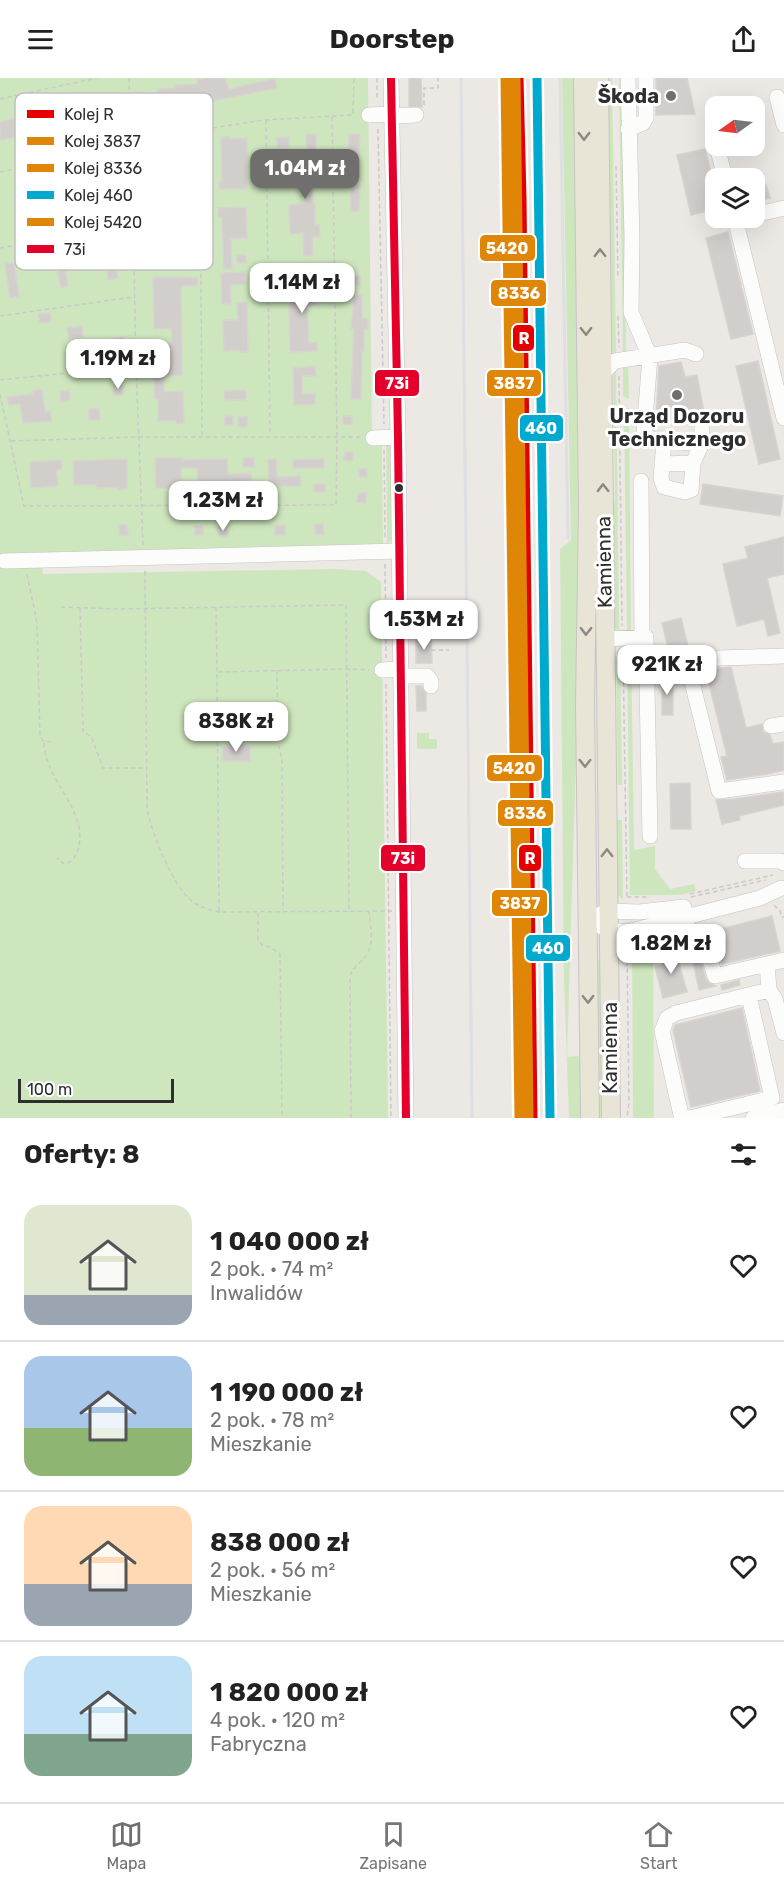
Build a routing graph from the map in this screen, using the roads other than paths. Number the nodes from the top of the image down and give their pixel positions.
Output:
1 (391, 78) edge
2 (584, 78) edge
3 (598, 78) edge
4 (628, 78) edge
5 (646, 78) edge
6 (777, 98) dead end
7 (382, 115) junction
8 (416, 115) dead end
9 (784, 125) edge
10 (628, 129) junction
11 (784, 208) edge
12 (765, 212) edge
13 (741, 228) edge
14 (696, 354) dead end
15 (650, 357) junction
16 (612, 358) junction
17 (784, 418) edge
18 (702, 430) dead end
19 (664, 441) junction
20 (692, 443) dead end
21 (663, 464) junction
22 (693, 464) junction
23 (641, 481) dead end
24 (392, 551) junction
25 (4, 561) dead end
26 (642, 637) junction
27 (614, 639) junction
28 (784, 656) edge
29 (393, 671) junction
30 (431, 686) dead end
31 (784, 782) edge
32 (650, 836) dead end
33 (745, 861) dead end
34 (784, 863) edge
35 (778, 889) edge
36 (607, 911) junction
37 (675, 918) junction
38 (587, 919) junction
39 (618, 931) junction
40 (784, 960) edge
41 (767, 964) junction
42 (769, 990) junction
43 (749, 996) junction
44 (784, 1033) edge
45 (778, 1097) edge
46 (784, 1110) edge
47 (406, 1118) edge
48 (590, 1118) edge
49 (610, 1118) edge
50 (689, 1118) edge
51 (753, 1118) edge

1 - 7 street
2 -> 38 main road, Kamienna
16 -> 3 main road, Kamienna
4 - 10 street
5 - 10 street
6 - 9 street
7 - 8 street
7 - 24 street
10 - 15 street
11 - 12 street
13 - 17 street
14 - 15 street
15 - 16 street
15 - 19 street
27 -> 16 main road, Kamienna
18 - 22 street
19 - 20 street
19 - 21 street
21 - 22 street
21 - 22 street
23 - 26 street
24 - 25 street
24 - 29 street
26 - 27 street
26 - 32 street
36 -> 27 main road, Kamienna
28 - 31 street
29 - 30 street
29 - 47 street
33 - 34 street
35 - 36 street
35 - 37 street
36 - 38 street
36 - 39 main road, Kamienna
37 - 39 street
37 - 41 street
38 - 39 street
38 -> 48 main road, Kamienna
39 - 49 main road, Kamienna
40 - 41 street
41 - 42 street
42 - 43 street
42 - 44 street
43 - 45 street
43 - 50 street
45 - 50 street
46 - 51 street

